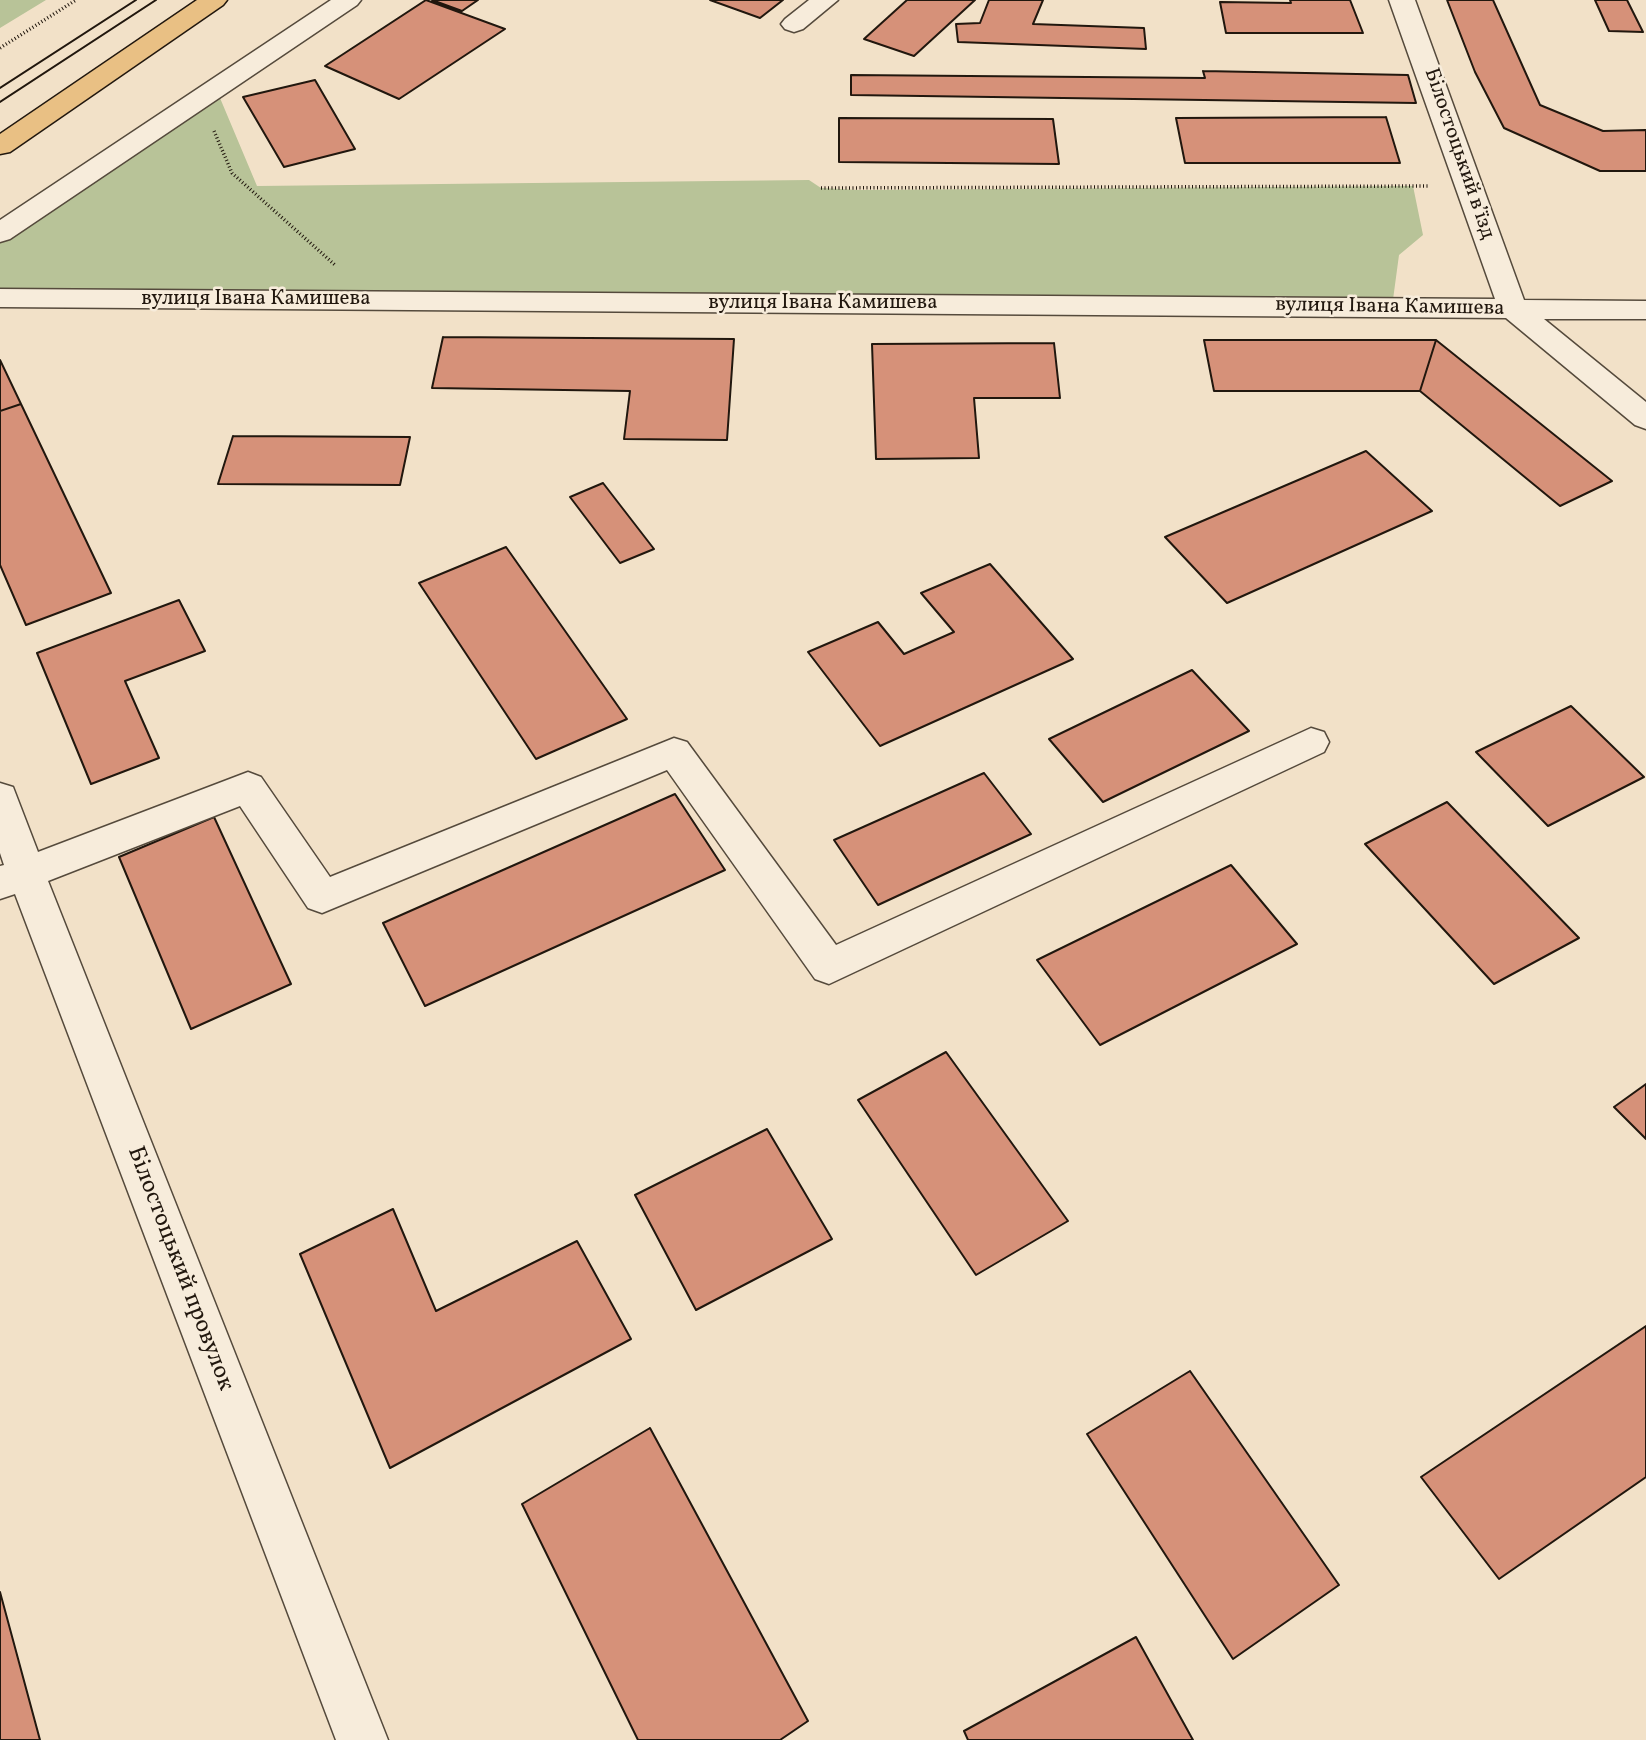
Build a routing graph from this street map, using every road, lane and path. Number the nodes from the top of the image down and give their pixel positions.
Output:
1 (76, 0) edge
2 (214, 0) edge
3 (348, 0) edge
4 (825, 0) edge
5 (1402, 0) edge
6 (794, 24) dead end
7 (0, 48) edge
8 (201, 98) junction
9 (0, 146) edge
10 (1469, 184) junction
11 (821, 188) dead end
12 (0, 233) edge
13 (0, 298) edge
14 (376, 301) junction
15 (1513, 309) junction
16 (1646, 310) edge
17 (1646, 418) edge
18 (1311, 742) dead end
19 (0, 798) edge
20 (13, 878) edge
21 (362, 1740) edge

1 - 7 path
2 - 9 main road
3 - 8 street
4 - 6 street
5 - 10 street, Білостоцький в’їзд
8 - 12 street
8 - 14 path
10 - 11 path
10 - 15 street, Білостоцький в’їзд
13 - 14 street, вулиця Івана Камишева
14 - 15 street, вулиця Івана Камишева
15 - 16 street, вулиця Івана Камишева
15 - 17 street
18 - 20 street
19 - 20 street, Білостоцький провулок
20 - 21 street, Білостоцький провулок

